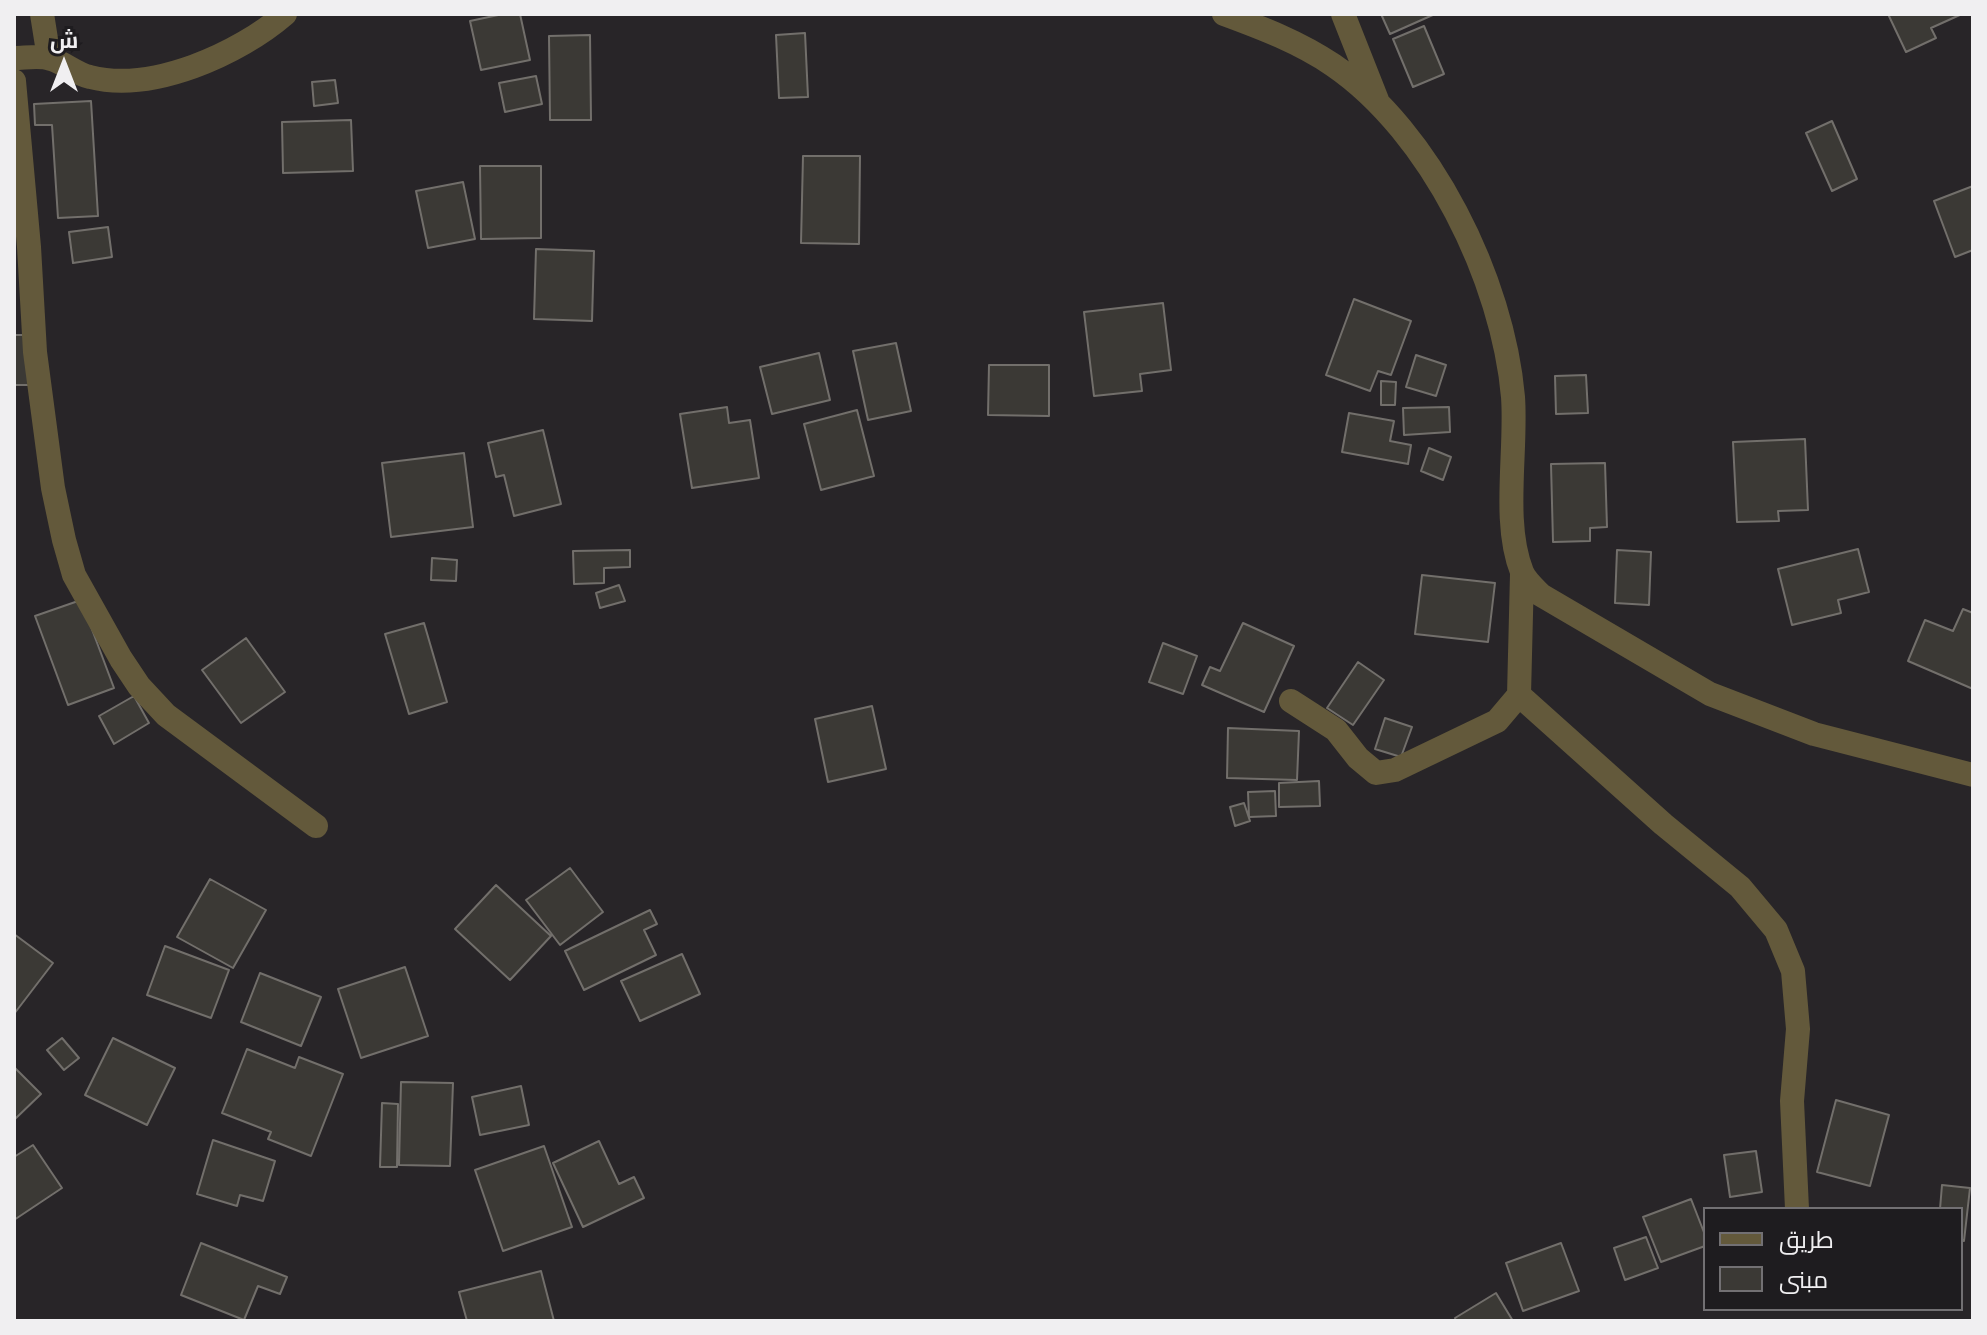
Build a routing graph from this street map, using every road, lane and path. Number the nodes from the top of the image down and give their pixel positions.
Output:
1 (42, 14) edge
2 (285, 14) edge
3 (1224, 14) edge
4 (1343, 14) edge
5 (14, 58) edge
6 (49, 58) junction
7 (14, 81) edge
8 (1378, 103) junction
9 (1522, 574) junction
10 (1519, 695) junction
11 (1291, 701) dead end
12 (1973, 775) edge
13 (316, 826) dead end
14 (1797, 1207) edge

1 - 6 street
2 - 6 street
3 - 8 street
4 - 8 street
5 - 6 street
7 - 13 street
8 - 9 street
9 - 10 street
9 - 12 street
10 - 11 street
10 - 14 street

